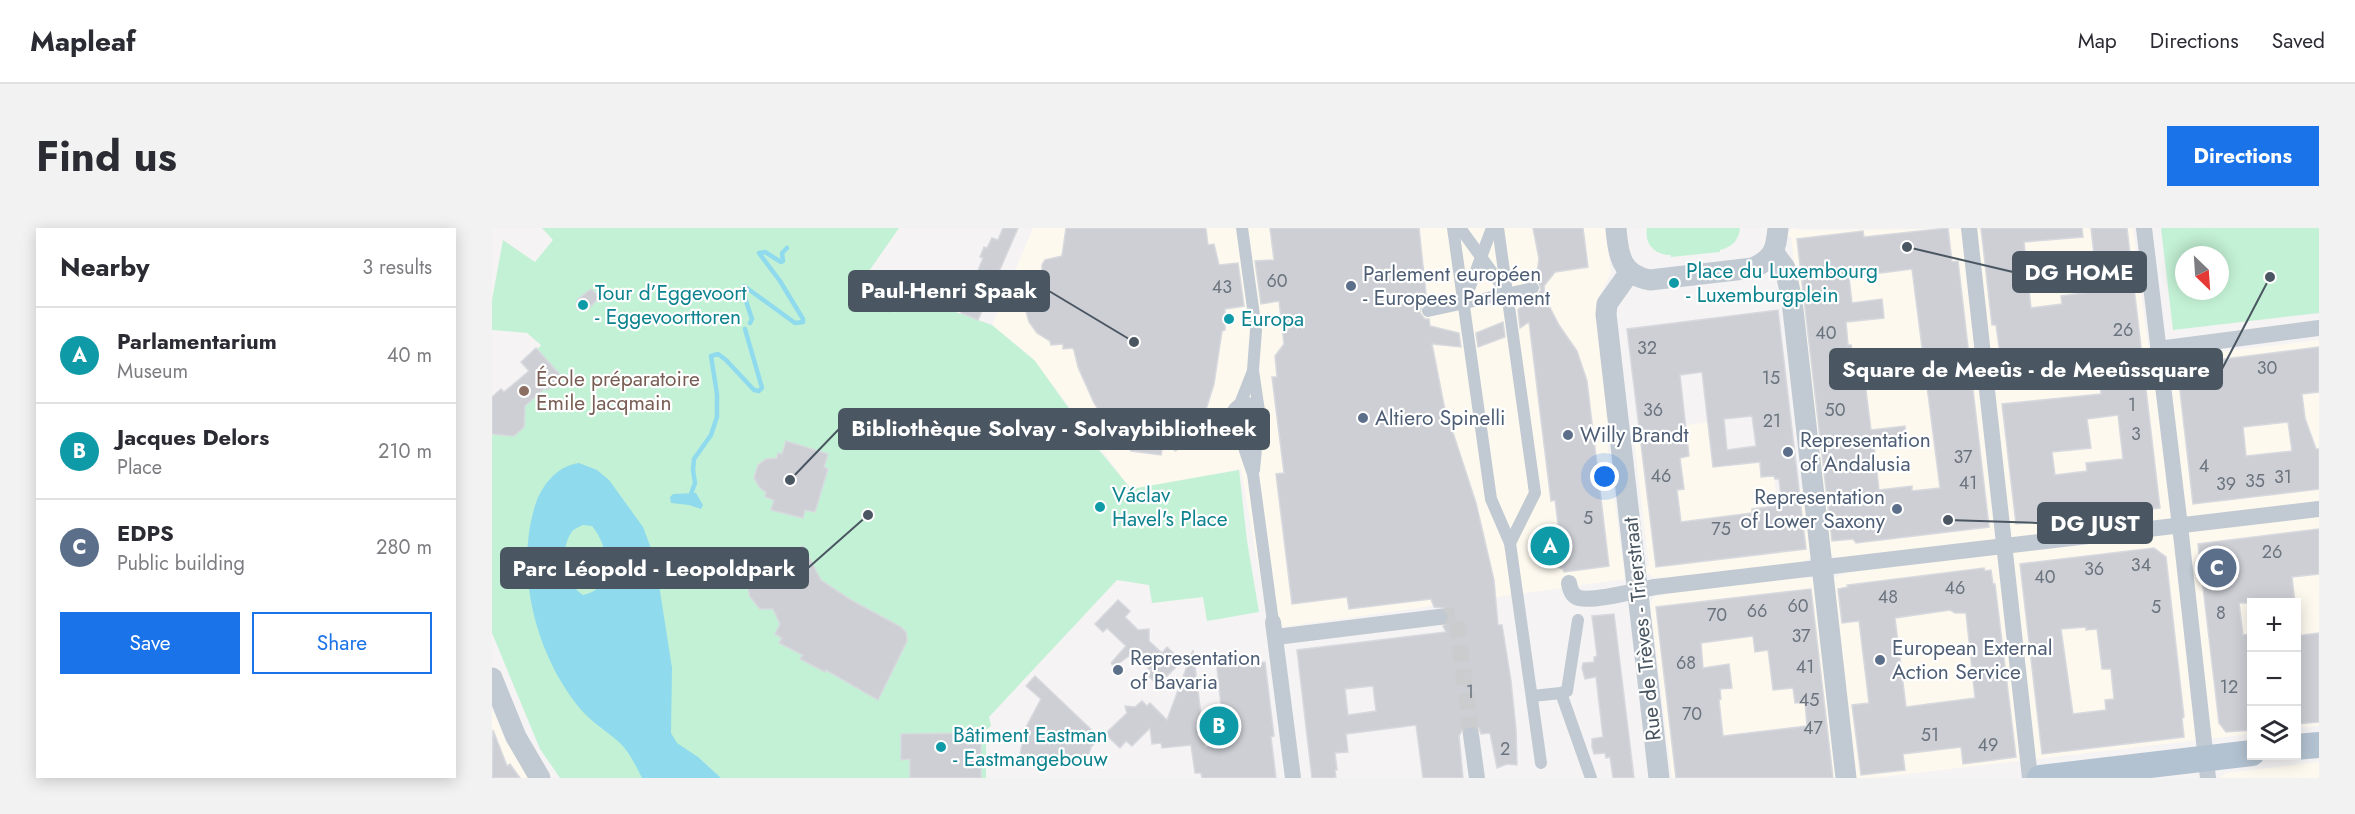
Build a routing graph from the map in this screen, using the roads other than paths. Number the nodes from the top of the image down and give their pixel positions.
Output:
1 (1242, 228) edge
2 (1453, 228) edge
3 (1460, 228) edge
4 (1492, 228) edge
5 (1498, 228) edge
6 (1616, 228) edge
7 (1778, 228) edge
8 (1969, 228) edge
9 (2144, 228) edge
10 (1774, 253) junction
11 (1481, 257) junction
12 (1629, 273) junction
13 (1533, 288) dead end
14 (1507, 294) junction
15 (1463, 303) junction
16 (1428, 312) dead end
17 (2319, 328) edge
18 (2158, 349) junction
19 (1253, 370) junction
20 (1240, 404) junction
21 (1260, 411) junction
22 (1258, 427) junction
23 (1238, 430) junction
24 (1253, 474) junction
25 (2319, 509) edge
26 (2180, 526) junction
27 (1510, 543) junction
28 (2004, 546) junction
29 (1822, 567) junction
30 (1569, 583) dead end
31 (1638, 590) junction
32 (1439, 617) tunnel mouth
33 (1578, 620) dead end
34 (1274, 630) junction
35 (492, 678) edge
36 (1561, 693) junction
37 (1532, 696) junction
38 (1471, 735) tunnel mouth
39 (2319, 745) edge
40 (2301, 747) edge
41 (2247, 755) edge
42 (1541, 763) dead end
43 (2207, 768) edge
44 (540, 778) edge
45 (1293, 778) edge
46 (1477, 778) edge
47 (1591, 778) edge
48 (1659, 778) edge
49 (1846, 778) edge
50 (2030, 778) edge
51 (2040, 778) edge

1 - 19 street
2 - 15 street
3 - 11 street
4 - 11 street
5 - 14 street
6 - 12 street
7 - 10 street
8 - 28 street
9 - 18 street
10 - 12 street
10 - 29 street
11 - 14 street
11 - 15 street
12 - 31 street, Rue de Trèves - Trierstraat
13 - 14 street
14 - 15 street
14 - 27 street
15 - 16 street
15 - 27 street
17 - 18 street
18 - 26 street
19 - 20 street
19 - 21 street
20 - 21 street
20 - 23 street
21 - 22 street
22 - 23 street
22 - 24 street
23 - 24 street
24 - 34 street
25 - 26 street
26 - 28 street
26 - 43 street
27 - 37 street
28 - 29 street
28 - 50 street
29 - 31 street
29 - 49 street
30 - 31 street
31 - 48 street, Rue de Trèves - Trierstraat
32 - 34 street
33 - 36 street
34 - 45 street
35 - 44 street
36 - 37 street
36 - 47 street
37 - 42 street
38 - 46 street
39 - 40 main road
41 - 43 main road
43 - 51 main road

